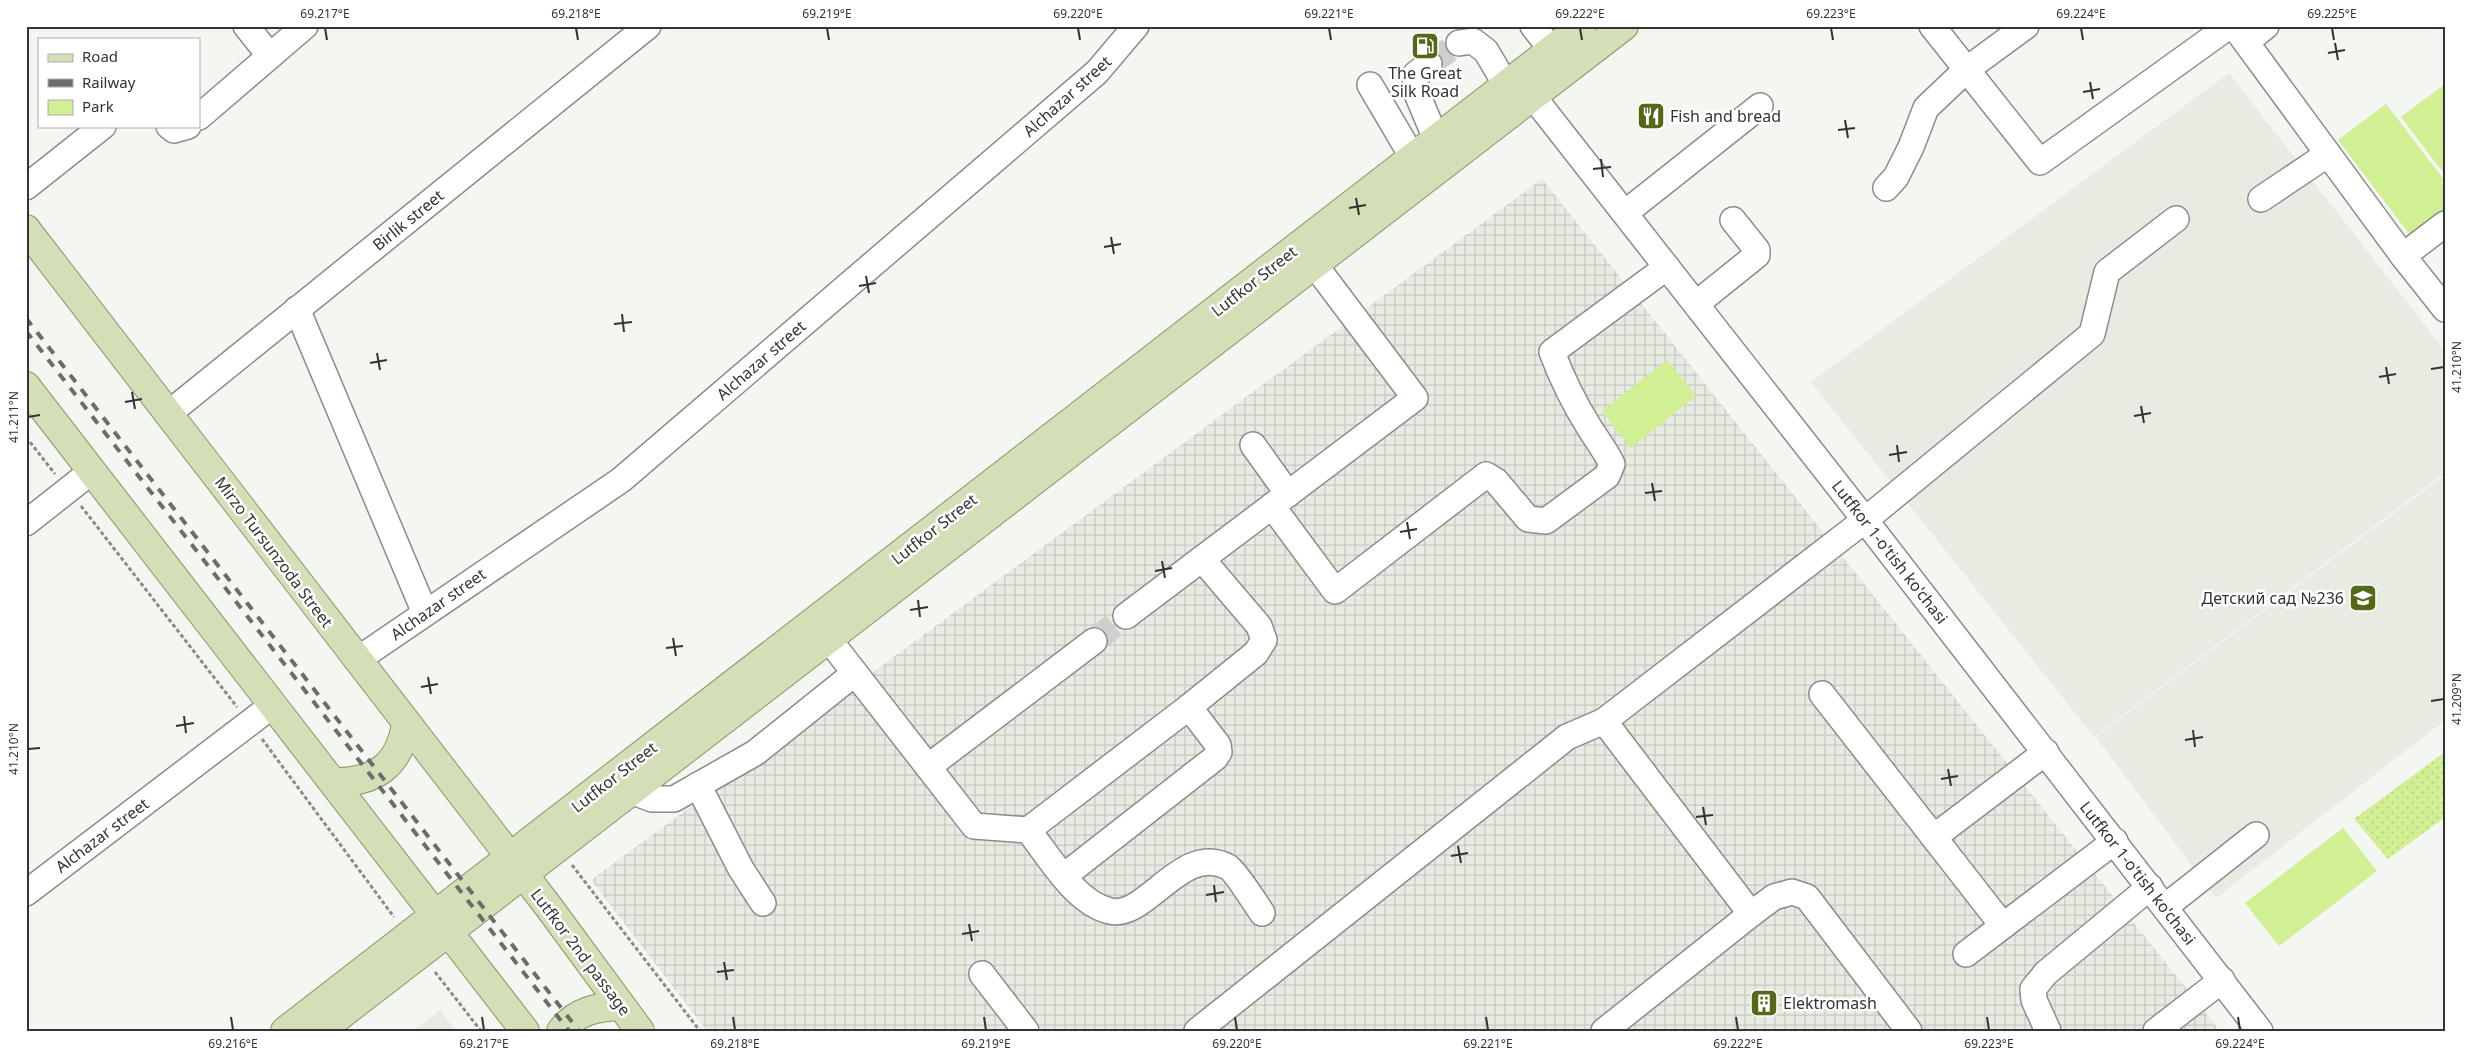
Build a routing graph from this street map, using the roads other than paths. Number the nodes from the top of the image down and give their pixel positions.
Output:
1 (246, 26) edge
2 (305, 26) edge
3 (648, 26) edge
4 (1136, 26) edge
5 (1533, 26) edge
6 (1582, 26) edge
7 (1624, 26) edge
8 (1932, 26) edge
9 (2026, 26) edge
10 (2266, 26) edge
11 (2236, 31) edge
12 (1459, 43) dead end
13 (1552, 50) junction
14 (270, 56) junction
15 (1429, 64) tunnel mouth
16 (1966, 70) junction
17 (1370, 85) dead end
18 (1519, 86) junction
19 (1760, 106) dead end
20 (200, 116) edge
21 (100, 128) edge
22 (1436, 139) junction
23 (2328, 154) junction
24 (1413, 158) junction
25 (26, 187) edge
26 (1886, 188) dead end
27 (2261, 199) dead end
28 (1625, 213) junction
29 (2176, 219) dead end
30 (1733, 220) dead end
31 (2445, 224) edge
32 (26, 229) edge
33 (2403, 256) junction
34 (1314, 264) junction
35 (1667, 267) junction
36 (1696, 304) junction
37 (297, 309) junction
38 (2445, 309) edge
39 (26, 386) edge
40 (168, 414) junction
41 (1253, 445) dead end
42 (92, 471) junction
43 (1280, 500) junction
44 (1866, 520) junction
45 (26, 523) edge
46 (1202, 559) junction
47 (424, 612) junction
48 (1126, 616) tunnel mouth
49 (821, 630) junction
50 (1094, 641) tunnel mouth
51 (357, 660) junction
52 (854, 673) junction
53 (1822, 694) dead end
54 (273, 705) junction
55 (1189, 707) junction
56 (1604, 721) junction
57 (406, 723) junction
58 (2046, 752) junction
59 (928, 767) junction
60 (333, 782) junction
61 (698, 785) junction
62 (631, 791) junction
63 (1028, 830) junction
64 (2256, 835) dead end
65 (1934, 837) junction
66 (2114, 842) junction
67 (515, 866) junction
68 (1064, 876) junction
69 (2150, 887) junction
70 (26, 892) edge
71 (763, 903) dead end
72 (2165, 907) junction
73 (1262, 913) dead end
74 (1751, 914) junction
75 (442, 923) junction
76 (2003, 926) junction
77 (1966, 954) dead end
78 (982, 974) dead end
79 (2222, 980) junction
80 (620, 1006) junction
81 (285, 1031) edge
82 (320, 1031) edge
83 (525, 1031) edge
84 (561, 1031) edge
85 (640, 1031) edge
86 (1026, 1031) edge
87 (1197, 1031) edge
88 (1604, 1031) edge
89 (1909, 1031) edge
90 (2048, 1031) edge
91 (2156, 1031) edge
92 (2260, 1031) edge

1 - 14 street
2 - 14 street
3 - 37 street, Birlik street
4 - 47 street, Alchazar street
5 - 13 street
6 - 13 main road, Lutfkor Street
7 - 18 main road
8 - 16 street
9 - 16 street
10 - 11 street
11 - 16 street
11 - 23 street
12 - 18 street, Lutfkor 1-o'tish ko'chasi
13 - 18 main road, Lutfkor Street
14 - 20 street
15 - 22 street
16 - 26 street
17 - 24 street
18 - 22 main road, Lutfkor Street
18 - 28 street, Lutfkor 1-o'tish ko'chasi
18 - 34 main road, Lutfkor Street
19 - 28 street
21 - 25 street
22 - 24 main road, Lutfkor Street
23 - 27 street
23 - 33 street
24 - 49 main road, Lutfkor Street
28 - 35 street, Lutfkor 1-o'tish ko'chasi
29 - 44 street
30 - 36 street
31 - 33 street
32 - 40 main road, Mirzo Tursunzoda Street
33 - 38 street
34 - 43 street
34 - 49 main road, Lutfkor Street
35 - 36 street, Lutfkor 1-o'tish ko'chasi
35 - 43 street
36 - 44 street, Lutfkor 1-o'tish ko'chasi
37 - 40 street, Birlik street
37 - 47 street
39 - 42 main road
40 - 51 main road, Mirzo Tursunzoda Street
41 - 43 street
42 - 45 street
42 - 54 main road
43 - 46 street
44 - 56 street
44 - 58 street, Lutfkor 1-o'tish ko'chasi
46 - 48 street
46 - 55 street
47 - 51 street, Alchazar street
49 - 52 street
49 - 62 main road, Lutfkor Street
49 - 67 main road, Lutfkor Street
50 - 59 street
51 - 57 main road, Mirzo Tursunzoda Street
52 - 59 street
52 - 61 street
53 - 65 street
54 - 60 main road
54 - 70 street, Alchazar street
55 - 63 street
55 - 68 street
56 - 74 street
56 - 87 street
57 - 60 main road
57 - 67 main road, Mirzo Tursunzoda Street
58 - 65 street
58 - 66 street, Lutfkor 1-o'tish ko'chasi
59 - 63 street
60 - 75 main road
61 - 62 street
61 - 71 street
62 - 67 main road, Lutfkor Street
63 - 68 street
64 - 72 street
65 - 76 street
66 - 69 street, Lutfkor 1-o'tish ko'chasi
66 - 76 street
67 - 75 main road, Lutfkor Street
67 - 80 main road, Lutfkor 2nd passage
68 - 73 street
69 - 72 street, Lutfkor 1-o'tish ko'chasi
69 - 90 street
72 - 79 street, Lutfkor 1-o'tish ko'chasi
74 - 88 street
74 - 89 street
75 - 81 main road, Lutfkor Street
75 - 82 main road, Lutfkor Street
75 - 83 main road
76 - 77 street
78 - 86 street
79 - 91 street
79 - 92 street, Lutfkor 1-o'tish ko'chasi
80 - 84 main road
80 - 85 main road, Lutfkor 2nd passage

